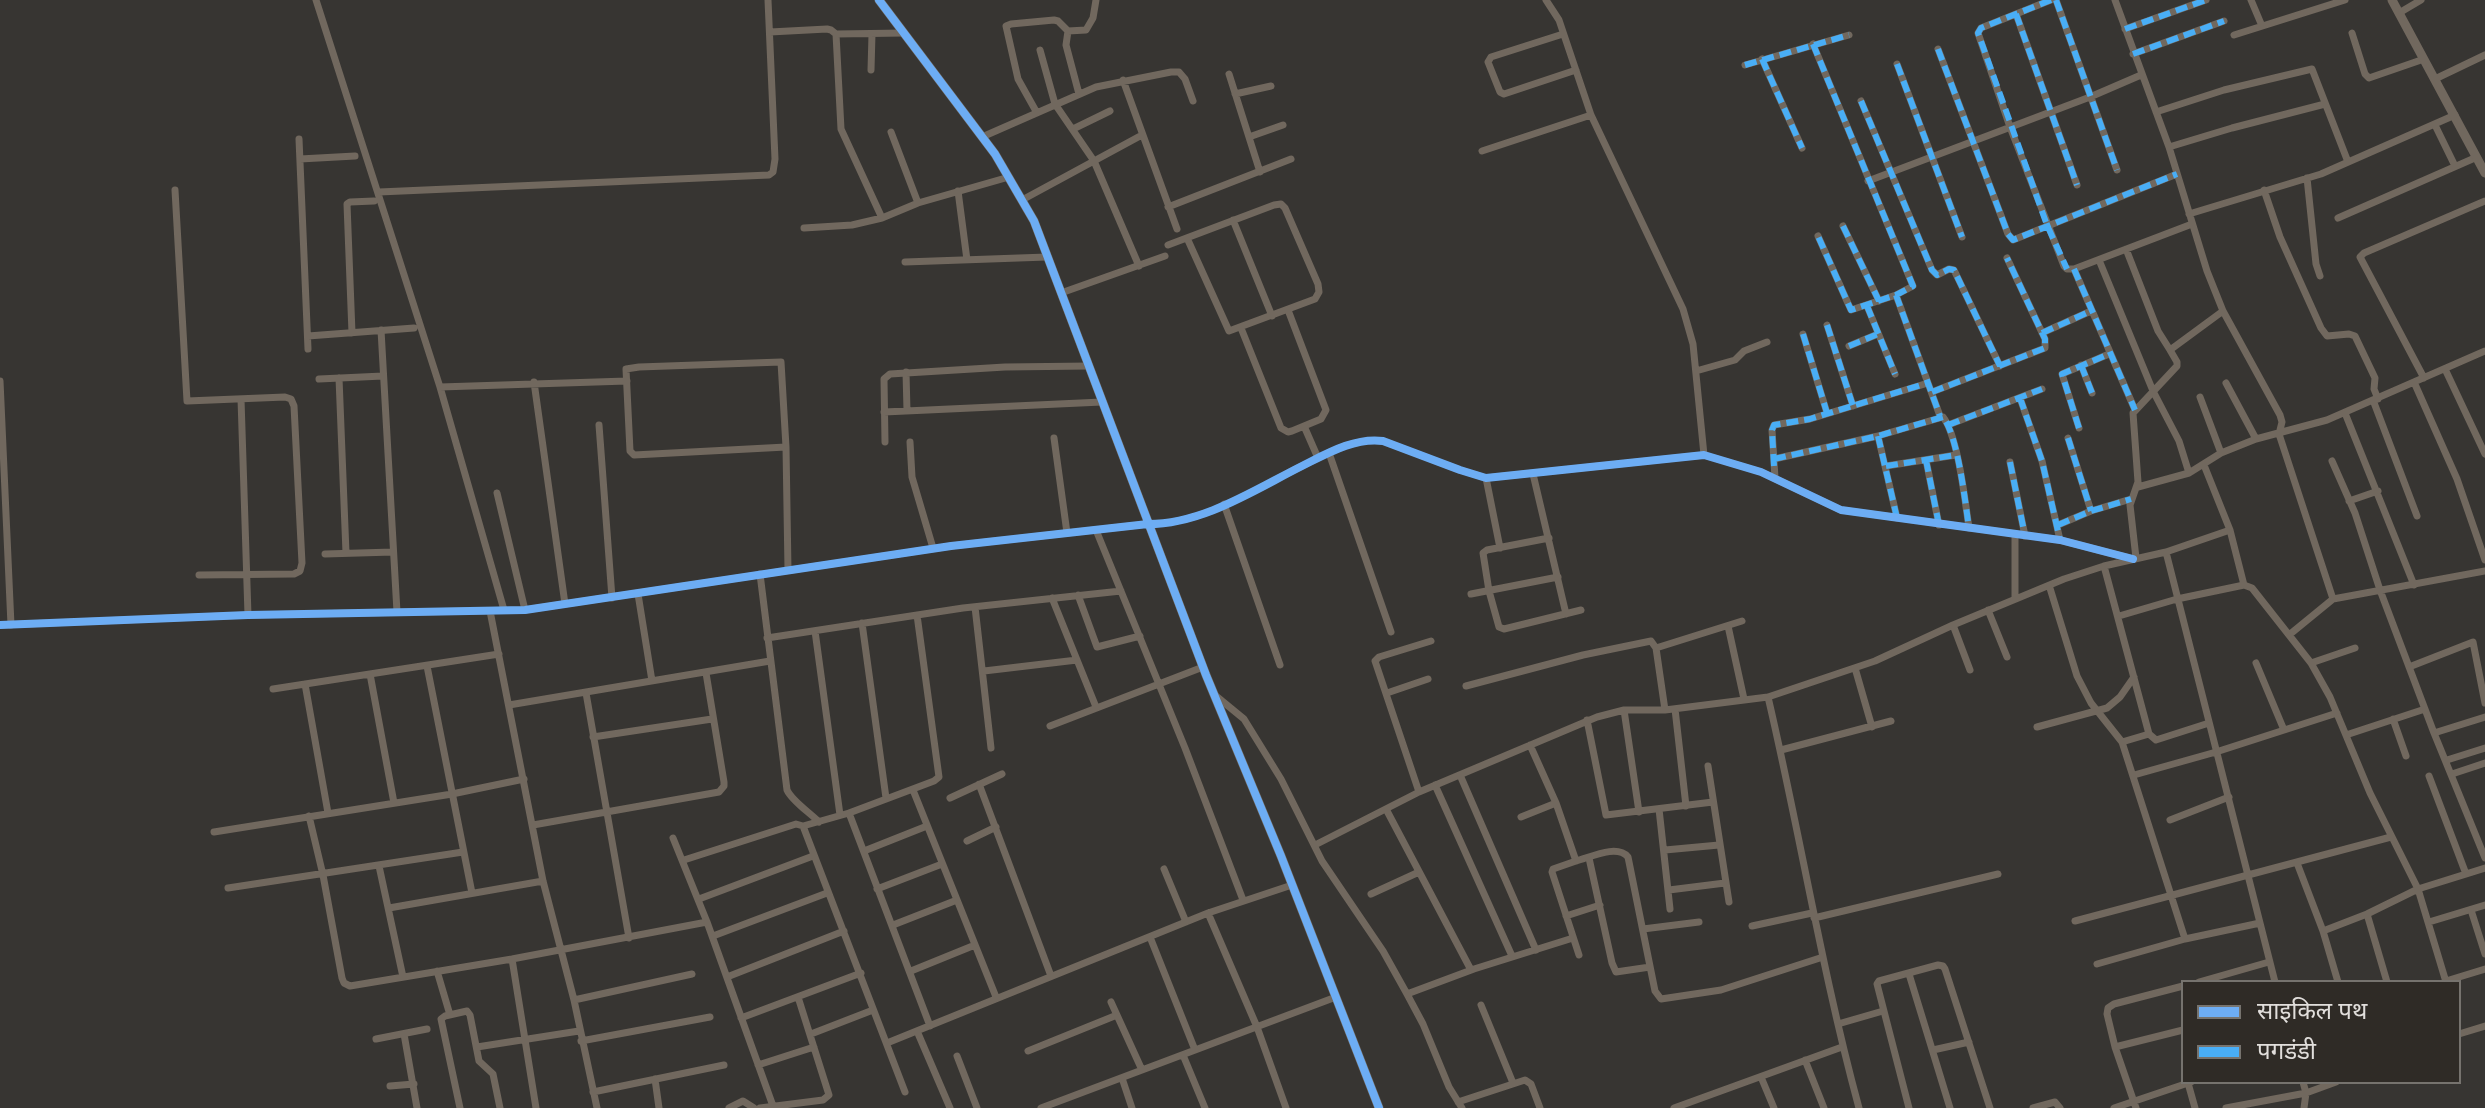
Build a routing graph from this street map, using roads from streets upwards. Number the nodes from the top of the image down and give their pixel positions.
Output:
1 (316, 0) edge
2 (768, 0) edge
3 (879, 0) edge
4 (1096, 0) edge
5 (1546, 0) edge
6 (2054, 0) edge
7 (2115, 0) edge
8 (2206, 0) edge
9 (2251, 0) edge
10 (2345, 0) edge
11 (2392, 0) edge
12 (2421, 0) edge
13 (2329, 2) edge
14 (2399, 13) junction
15 (2016, 14) junction
16 (2224, 21) dead end
17 (2262, 26) junction
18 (2125, 29) junction
19 (1068, 31) junction
20 (770, 32) junction
21 (904, 33) junction
22 (2352, 33) dead end
23 (836, 34) junction
24 (872, 34) junction
25 (1563, 34) junction
26 (1849, 35) dead end
27 (2234, 35) dead end
28 (1813, 44) junction
29 (1938, 49) dead end
30 (1040, 50) dead end
31 (2133, 54) junction
32 (2485, 55) edge
33 (1762, 59) junction
34 (2424, 59) junction
35 (1897, 64) dead end
36 (1745, 65) dead end
37 (871, 70) dead end
38 (1576, 70) junction
39 (1229, 74) dead end
40 (2141, 75) junction
41 (2435, 79) junction
42 (1123, 80) junction
43 (1271, 86) dead end
44 (1079, 94) junction
45 (1235, 94) junction
46 (2090, 97) junction
47 (1193, 101) dead end
48 (1861, 101) dead end
49 (1055, 104) junction
50 (2325, 104) junction
51 (1110, 111) dead end
52 (2050, 112) junction
53 (2156, 112) junction
54 (1037, 113) junction
55 (1591, 115) junction
56 (2455, 115) junction
57 (1283, 125) dead end
58 (2435, 125) junction
59 (2010, 127) junction
60 (1073, 129) junction
61 (891, 132) dead end
62 (1142, 135) junction
63 (982, 137) junction
64 (1249, 137) junction
65 (299, 139) dead end
66 (1971, 142) junction
67 (2169, 147) junction
68 (1802, 148) dead end
69 (1482, 151) dead end
70 (355, 156) dead end
71 (1931, 157) junction
72 (2477, 157) junction
73 (300, 159) junction
74 (1291, 159) dead end
75 (1094, 161) junction
76 (2348, 162) junction
77 (2455, 166) junction
78 (2117, 170) dead end
79 (1260, 172) junction
80 (1890, 173) junction
81 (2485, 173) edge
82 (2177, 174) junction
83 (1009, 177) junction
84 (2307, 178) junction
85 (1868, 181) junction
86 (2077, 185) dead end
87 (175, 190) dead end
88 (2264, 190) junction
89 (958, 191) junction
90 (379, 192) junction
91 (1022, 200) junction
92 (374, 201) dead end
93 (2485, 201) edge
94 (918, 203) junction
95 (1168, 207) junction
96 (2189, 214) junction
97 (882, 218) junction
98 (2338, 218) dead end
99 (1233, 220) junction
100 (2192, 224) junction
101 (2047, 225) junction
102 (1843, 226) dead end
103 (804, 228) dead end
104 (1177, 229) dead end
105 (1818, 236) dead end
106 (1962, 237) dead end
107 (1187, 238) junction
108 (1168, 245) dead end
109 (2126, 249) junction
110 (1165, 256) dead end
111 (1047, 257) junction
112 (2007, 258) dead end
113 (967, 260) junction
114 (2099, 260) junction
115 (905, 262) dead end
116 (1139, 266) junction
117 (2074, 269) junction
118 (2320, 276) dead end
119 (1061, 293) junction
120 (1896, 295) junction
121 (1879, 301) junction
122 (1867, 306) junction
123 (1288, 310) junction
124 (2091, 311) junction
125 (2223, 311) junction
126 (1272, 316) junction
127 (1827, 325) dead end
128 (414, 328) dead end
129 (1241, 328) junction
130 (381, 330) junction
131 (352, 333) junction
132 (2042, 333) junction
133 (1803, 334) dead end
134 (1878, 334) junction
135 (308, 336) junction
136 (1767, 342) dead end
137 (1849, 346) dead end
138 (308, 349) dead end
139 (2170, 350) junction
140 (2485, 351) edge
141 (2109, 354) junction
142 (2081, 365) junction
143 (1089, 366) junction
144 (2000, 366) junction
145 (2445, 369) junction
146 (1696, 371) junction
147 (906, 372) junction
148 (1895, 374) dead end
149 (383, 376) junction
150 (339, 378) junction
151 (2424, 378) junction
152 (319, 379) dead end
153 (0, 381) edge
154 (627, 381) junction
155 (534, 382) junction
156 (2414, 382) junction
157 (1928, 383) junction
158 (2226, 383) dead end
159 (440, 387) junction
160 (2042, 389) dead end
161 (2153, 391) junction
162 (1932, 392) junction
163 (2092, 393) dead end
164 (2200, 397) dead end
165 (2020, 398) junction
166 (241, 399) junction
167 (2375, 400) junction
168 (1102, 402) junction
169 (0, 403) edge
170 (1853, 406) junction
171 (2135, 410) junction
172 (907, 411) junction
173 (884, 412) junction
174 (1827, 413) junction
175 (2345, 413) junction
176 (1940, 416) junction
177 (599, 425) dead end
178 (1948, 425) junction
179 (1304, 426) junction
180 (2079, 428) dead end
181 (2279, 434) junction
182 (1878, 436) junction
183 (1054, 438) dead end
184 (2068, 438) dead end
185 (2256, 439) junction
186 (885, 442) dead end
187 (910, 442) dead end
188 (786, 447) junction
189 (1329, 453) junction
190 (2221, 453) junction
191 (2485, 454) edge
192 (1704, 455) junction
193 (1956, 455) junction
194 (1318, 458) junction
195 (1774, 459) junction
196 (1926, 460) junction
197 (2332, 461) dead end
198 (2010, 462) dead end
199 (2204, 465) junction
200 (1886, 466) junction
201 (2189, 473) junction
202 (1533, 474) junction
203 (1486, 478) junction
204 (1775, 478) junction
205 (2138, 487) junction
206 (2378, 491) junction
207 (497, 493) dead end
208 (2131, 499) junction
209 (2349, 501) junction
210 (1224, 504) junction
211 (2091, 511) junction
212 (2417, 516) dead end
213 (1897, 518) junction
214 (1148, 524) junction
215 (1939, 525) junction
216 (2058, 525) junction
217 (1969, 528) junction
218 (1096, 530) junction
219 (2230, 530) junction
220 (1067, 533) junction
221 (2015, 535) junction
222 (2025, 536) junction
223 (1549, 538) junction
224 (2060, 540) junction
225 (933, 548) junction
226 (1500, 548) junction
227 (393, 552) junction
228 (2166, 552) junction
229 (346, 553) junction
230 (325, 554) dead end
231 (2134, 558) junction
232 (2485, 560) edge
233 (2104, 566) junction
234 (788, 570) junction
235 (2485, 571) edge
236 (246, 574) junction
237 (760, 574) junction
238 (199, 575) dead end
239 (1558, 577) junction
240 (2049, 585) junction
241 (2244, 585) junction
242 (2414, 585) junction
243 (2380, 590) junction
244 (1121, 591) junction
245 (1489, 591) junction
246 (638, 594) junction
247 (1471, 594) dead end
248 (1078, 595) junction
249 (612, 598) junction
250 (1052, 598) junction
251 (2015, 598) junction
252 (2177, 599) junction
253 (2333, 599) junction
254 (565, 604) junction
255 (975, 607) junction
256 (504, 610) junction
257 (525, 610) junction
258 (1581, 610) dead end
259 (1988, 610) junction
260 (490, 611) junction
261 (397, 612) junction
262 (1566, 614) junction
263 (248, 615) junction
264 (917, 615) junction
265 (2119, 616) junction
266 (1742, 621) dead end
267 (862, 623) junction
268 (0, 625) edge
269 (11, 625) junction
270 (1953, 625) junction
271 (1728, 626) junction
272 (815, 631) junction
273 (1391, 632) dead end
274 (2289, 635) junction
275 (1140, 636) junction
276 (767, 638) junction
277 (1431, 641) dead end
278 (1656, 648) junction
279 (2355, 648) dead end
280 (499, 654) junction
281 (2007, 657) dead end
282 (1077, 660) junction
283 (770, 661) junction
284 (2256, 663) dead end
285 (2311, 663) junction
286 (1280, 665) dead end
287 (427, 666) junction
288 (1203, 667) junction
289 (2409, 667) junction
290 (1855, 668) junction
291 (1970, 670) dead end
292 (984, 671) junction
293 (706, 673) junction
294 (370, 674) junction
295 (2134, 677) junction
296 (1428, 679) dead end
297 (652, 681) junction
298 (1159, 683) junction
299 (305, 684) junction
300 (1466, 686) dead end
301 (273, 689) dead end
302 (586, 693) junction
303 (1387, 693) junction
304 (1214, 695) junction
305 (1768, 697) junction
306 (1744, 699) junction
307 (2485, 703) edge
308 (509, 705) junction
309 (1096, 707) junction
310 (1675, 709) junction
311 (2425, 709) junction
312 (1624, 710) junction
313 (1665, 710) junction
314 (2098, 711) junction
315 (2337, 713) junction
316 (2485, 717) edge
317 (712, 719) junction
318 (2393, 719) junction
319 (1587, 720) junction
320 (1891, 721) dead end
321 (2209, 723) junction
322 (1050, 726) dead end
323 (1872, 727) junction
324 (2037, 727) dead end
325 (2284, 730) junction
326 (2434, 733) junction
327 (2149, 734) junction
328 (2346, 735) junction
329 (593, 737) junction
330 (2122, 742) junction
331 (1530, 745) junction
332 (991, 748) dead end
333 (2485, 748) edge
334 (1781, 750) junction
335 (2216, 752) junction
336 (2406, 756) dead end
337 (2447, 760) junction
338 (2485, 763) edge
339 (1708, 766) dead end
340 (1002, 774) dead end
341 (2452, 774) junction
342 (1460, 775) junction
343 (2134, 775) junction
344 (2429, 776) dead end
345 (524, 779) junction
346 (979, 784) junction
347 (1435, 785) junction
348 (913, 790) junction
349 (1419, 792) junction
350 (452, 794) junction
351 (2229, 797) junction
352 (886, 798) junction
353 (950, 798) dead end
354 (1713, 802) junction
355 (394, 803) junction
356 (1556, 803) junction
357 (1686, 806) junction
358 (1386, 809) junction
359 (1659, 809) junction
360 (1639, 812) junction
361 (328, 813) junction
362 (606, 813) junction
363 (845, 814) junction
364 (309, 816) junction
365 (1521, 817) dead end
366 (2170, 820) dead end
367 (819, 822) junction
368 (533, 825) junction
369 (803, 826) junction
370 (927, 826) junction
371 (996, 827) junction
372 (214, 832) dead end
373 (2391, 837) junction
374 (673, 838) dead end
375 (967, 841) dead end
376 (1315, 845) junction
377 (1719, 845) junction
378 (1665, 850) junction
379 (864, 851) junction
380 (463, 852) junction
381 (813, 856) junction
382 (1589, 858) junction
383 (2485, 858) edge
384 (684, 860) junction
385 (1576, 861) junction
386 (2297, 863) junction
387 (942, 864) junction
388 (379, 866) junction
389 (2485, 868) edge
390 (1164, 869) dead end
391 (1419, 872) junction
392 (1998, 874) dead end
393 (2466, 874) junction
394 (323, 875) junction
395 (2247, 875) junction
396 (543, 881) junction
397 (1725, 883) junction
398 (1292, 885) junction
399 (228, 888) dead end
400 (877, 889) junction
401 (2418, 889) junction
402 (1669, 890) junction
403 (472, 893) junction
404 (827, 893) junction
405 (1371, 894) dead end
406 (2172, 896) junction
407 (699, 899) junction
408 (957, 900) junction
409 (1243, 900) junction
410 (1729, 902) dead end
411 (1600, 905) junction
412 (2485, 905) edge
413 (389, 908) junction
414 (1670, 909) dead end
415 (2471, 910) junction
416 (1208, 913) junction
417 (2367, 914) junction
418 (1566, 916) junction
419 (1813, 916) junction
420 (2075, 921) dead end
421 (707, 922) junction
422 (1186, 922) junction
423 (1699, 922) dead end
424 (2429, 922) junction
425 (2260, 923) junction
426 (893, 925) junction
427 (1752, 926) dead end
428 (1643, 929) junction
429 (844, 931) junction
430 (2323, 931) junction
431 (713, 936) junction
432 (1150, 937) junction
433 (629, 938) junction
434 (1573, 938) junction
435 (2185, 939) junction
436 (975, 945) junction
437 (560, 949) junction
438 (1536, 950) junction
439 (2485, 954) edge
440 (1579, 955) dead end
441 (1512, 956) junction
442 (1823, 957) junction
443 (512, 959) junction
444 (2269, 962) junction
445 (2097, 964) dead end
446 (1650, 967) junction
447 (2485, 969) edge
448 (1471, 970) junction
449 (437, 971) junction
450 (911, 971) junction
451 (861, 973) junction
452 (692, 974) dead end
453 (1909, 974) junction
454 (1051, 976) junction
455 (403, 977) junction
456 (727, 977) junction
457 (2206, 980) edge
458 (2274, 980) edge
459 (2337, 980) edge
460 (2386, 980) edge
461 (2445, 980) edge
462 (2452, 980) edge
463 (2181, 987) edge
464 (1407, 994) junction
465 (798, 997) junction
466 (996, 997) junction
467 (1336, 997) junction
468 (574, 1000) junction
469 (1111, 1002) dead end
470 (1481, 1005) dead end
471 (873, 1010) junction
472 (1883, 1011) junction
473 (450, 1015) junction
474 (1117, 1015) junction
475 (710, 1017) dead end
476 (741, 1018) junction
477 (1838, 1024) junction
478 (930, 1026) junction
479 (2485, 1026) edge
480 (1257, 1027) junction
481 (427, 1029) dead end
482 (2181, 1030) edge
483 (579, 1031) junction
484 (917, 1031) junction
485 (2461, 1033) edge
486 (404, 1034) junction
487 (811, 1034) junction
488 (376, 1039) dead end
489 (524, 1039) junction
490 (581, 1041) junction
491 (1969, 1042) junction
492 (887, 1043) junction
493 (477, 1047) junction
494 (814, 1047) junction
495 (1842, 1047) junction
496 (2115, 1047) junction
497 (1195, 1050) junction
498 (1933, 1050) junction
499 (1028, 1051) dead end
500 (1183, 1055) junction
501 (957, 1056) dead end
502 (1805, 1060) junction
503 (724, 1065) dead end
504 (758, 1065) junction
505 (1142, 1070) junction
506 (1761, 1077) junction
507 (1122, 1078) junction
508 (655, 1079) junction
509 (1513, 1083) junction
510 (414, 1084) junction
511 (2185, 1084) edge
512 (2190, 1084) edge
513 (2304, 1084) edge
514 (2331, 1084) edge
515 (390, 1086) dead end
516 (593, 1092) junction
517 (905, 1092) dead end
518 (2306, 1093) junction
519 (2135, 1104) edge
520 (1460, 1105) edge
521 (773, 1106) edge
522 (417, 1108) edge
523 (460, 1108) edge
524 (500, 1108) edge
525 (536, 1108) edge
526 (597, 1108) edge
527 (659, 1108) edge
528 (729, 1108) edge
529 (757, 1108) edge
530 (950, 1108) edge
531 (977, 1108) edge
532 (1041, 1108) edge
533 (1132, 1108) edge
534 (1205, 1108) edge
535 (1286, 1108) edge
536 (1379, 1108) edge
537 (1540, 1108) edge
538 (1674, 1108) edge
539 (1774, 1108) edge
540 (1824, 1108) edge
541 (1859, 1108) edge
542 (1909, 1108) edge
543 (1950, 1108) edge
544 (1990, 1108) edge
545 (2033, 1108) edge
546 (2060, 1108) edge
547 (2114, 1108) edge
548 (2195, 1108) edge
549 (2226, 1108) edge
550 (2304, 1108) edge

1 - 90 street
2 - 20 street
3 - 21 street
4 - 19 street
5 - 25 street
6 - 15 street
6 - 46 street
7 - 18 street
8 - 18 street
9 - 17 street
10 - 13 street
11 - 14 street
12 - 14 street
13 - 17 street
14 - 34 street
15 - 52 street
15 - 59 street
16 - 31 street
17 - 27 street
18 - 31 street
19 - 44 street
19 - 54 street
20 - 23 street
20 - 90 street
21 - 24 street
21 - 63 street
22 - 34 street
23 - 24 street
23 - 97 street
24 - 37 street
25 - 38 street
25 - 38 street
26 - 28 street
28 - 33 street
28 - 85 street
29 - 66 street
30 - 49 street
31 - 40 street
32 - 41 street
33 - 36 street
33 - 68 street
34 - 41 street
35 - 71 street
38 - 55 street
39 - 45 street
40 - 46 street
40 - 53 street
41 - 56 street
42 - 44 street
42 - 47 street
42 - 62 street
43 - 45 street
44 - 49 street
45 - 64 street
46 - 52 street
46 - 78 street
48 - 80 street
49 - 54 street
49 - 60 street
50 - 53 street
50 - 67 street
50 - 76 street
51 - 60 street
52 - 59 street
52 - 86 street
53 - 67 street
54 - 63 street
55 - 69 street
55 - 146 street
56 - 58 street
56 - 72 street
57 - 64 street
58 - 76 street
58 - 77 street
59 - 66 street
59 - 101 street
60 - 75 street
61 - 94 street
62 - 75 street
62 - 95 street
63 - 83 street
64 - 79 street
65 - 73 street
66 - 71 street
66 - 101 street
67 - 82 street
70 - 73 street
71 - 80 street
71 - 106 street
72 - 77 street
72 - 81 street
73 - 135 street
74 - 79 street
75 - 91 street
75 - 116 street
76 - 84 street
77 - 98 street
79 - 95 street
80 - 85 street
80 - 144 street
82 - 96 street
82 - 101 street
83 - 89 street
83 - 91 street
84 - 88 street
84 - 118 street
85 - 120 street
87 - 166 street
88 - 96 street
88 - 167 street
89 - 94 street
89 - 113 street
90 - 159 street
91 - 111 street
92 - 131 street
93 - 151 street
94 - 97 street
95 - 104 street
96 - 100 street
97 - 103 street
99 - 107 street
99 - 123 street
99 - 126 street
100 - 109 street
100 - 125 street
101 - 117 street
102 - 121 street
105 - 122 street
107 - 108 street
107 - 129 street
109 - 114 street
109 - 139 street
110 - 116 street
111 - 113 street
111 - 119 street
112 - 132 street
113 - 115 street
114 - 117 street
114 - 161 street
116 - 119 street
117 - 124 street
119 - 143 street
120 - 121 street
120 - 157 street
121 - 122 street
122 - 134 street
123 - 126 street
123 - 179 street
124 - 132 street
124 - 141 street
125 - 139 street
125 - 181 street
126 - 129 street
127 - 170 street
128 - 130 street
129 - 179 street
130 - 131 street
130 - 149 street
131 - 135 street
132 - 144 street
133 - 174 street
134 - 137 street
134 - 148 street
135 - 138 street
136 - 146 street
139 - 161 street
140 - 145 street
141 - 142 street
141 - 171 street
142 - 163 street
142 - 180 street
143 - 147 street
143 - 168 street
144 - 162 street
145 - 151 street
145 - 191 street
146 - 192 street
147 - 172 street
147 - 173 street
149 - 150 street
149 - 227 street
150 - 152 street
150 - 229 street
151 - 156 street
153 - 169 street
154 - 155 street
154 - 188 street
154 - 188 street
155 - 159 street
155 - 254 street
156 - 167 street
156 - 232 street
157 - 162 street
157 - 170 street
158 - 185 street
159 - 256 street
160 - 165 street
161 - 171 street
161 - 201 street
162 - 176 street
164 - 190 street
165 - 178 street
165 - 216 street
166 - 236 street
166 - 236 street
167 - 175 street
167 - 212 street
168 - 172 street
168 - 214 street
169 - 269 street
170 - 174 street
171 - 205 street
172 - 173 street
173 - 186 street
174 - 195 street
175 - 181 street
175 - 206 street
176 - 178 street
176 - 182 street
177 - 249 street
178 - 193 street
179 - 194 street
181 - 185 street
181 - 253 street
182 - 195 street
182 - 200 street
183 - 220 street
184 - 211 street
185 - 190 street
187 - 225 street
188 - 234 street
189 - 194 street
189 - 203 street
189 - 273 street
190 - 199 street
192 - 202 street
192 - 204 street
193 - 196 street
193 - 217 street
194 - 210 street
195 - 204 street
196 - 200 street
196 - 215 street
197 - 209 street
198 - 222 street
199 - 201 street
199 - 219 street
200 - 213 street
201 - 205 street
202 - 203 street
202 - 223 street
203 - 226 street
204 - 213 street
205 - 208 street
206 - 209 street
206 - 242 street
207 - 257 street
208 - 211 street
208 - 231 street
209 - 243 street
210 - 214 street
210 - 286 street
211 - 216 street
213 - 215 street
214 - 218 street
214 - 288 street
215 - 217 street
216 - 224 street
217 - 221 street
218 - 220 street
218 - 244 street
219 - 228 street
219 - 241 street
220 - 225 street
221 - 222 street
221 - 251 street
222 - 224 street
223 - 226 street
223 - 239 street
224 - 231 street
225 - 234 street
226 - 245 street
227 - 229 street
227 - 261 street
228 - 231 street
228 - 252 street
229 - 230 street
231 - 233 street
233 - 240 street
233 - 265 street
234 - 237 street
235 - 242 street
236 - 238 street
236 - 263 street
237 - 246 street
237 - 276 street
239 - 245 street
239 - 262 street
240 - 251 street
240 - 314 street
241 - 252 street
241 - 274 street
242 - 243 street
243 - 253 street
243 - 289 street
244 - 248 street
244 - 275 street
245 - 247 street
245 - 262 street
246 - 249 street
246 - 297 street
248 - 250 street
248 - 275 street
249 - 254 street
250 - 255 street
250 - 282 street
251 - 259 street
252 - 265 street
252 - 321 street
253 - 274 street
254 - 257 street
255 - 264 street
255 - 292 street
256 - 257 street
256 - 260 street
258 - 262 street
259 - 270 street
259 - 281 street
260 - 261 street
260 - 280 street
261 - 263 street
263 - 269 street
264 - 267 street
264 - 348 street
265 - 295 street
266 - 271 street
267 - 272 street
267 - 352 street
268 - 269 street
270 - 290 street
270 - 291 street
271 - 278 street
271 - 306 street
272 - 276 street
272 - 363 street
274 - 285 street
275 - 298 street
276 - 283 street
277 - 303 street
278 - 300 street
278 - 313 street
279 - 285 street
280 - 287 street
280 - 308 street
282 - 292 street
282 - 309 street
283 - 293 street
283 - 367 street
284 - 325 street
285 - 315 street
287 - 294 street
287 - 350 street
288 - 298 street
288 - 304 street
289 - 307 street
289 - 311 street
290 - 305 street
290 - 323 street
292 - 332 street
293 - 297 street
293 - 317 street
294 - 299 street
294 - 355 street
295 - 314 street
295 - 327 street
296 - 303 street
297 - 302 street
298 - 309 street
298 - 409 street
299 - 301 street
299 - 361 street
302 - 308 street
302 - 329 street
303 - 349 street
304 - 376 street
304 - 398 street
305 - 306 street
305 - 334 street
306 - 310 street
308 - 345 street
309 - 322 street
310 - 313 street
310 - 357 street
311 - 318 street
311 - 326 street
312 - 313 street
312 - 319 street
312 - 360 street
314 - 324 street
314 - 330 street
315 - 325 street
315 - 328 street
316 - 326 street
317 - 329 street
317 - 362 street
318 - 328 street
318 - 336 street
319 - 331 street
319 - 360 street
320 - 323 street
321 - 327 street
321 - 335 street
323 - 334 street
325 - 335 street
326 - 337 street
327 - 330 street
328 - 373 street
329 - 362 street
330 - 343 street
331 - 342 street
331 - 356 street
333 - 337 street
334 - 419 street
335 - 343 street
335 - 351 street
337 - 341 street
338 - 341 street
339 - 354 street
340 - 346 street
341 - 383 street
342 - 347 street
342 - 438 street
343 - 406 street
344 - 393 street
345 - 350 street
345 - 368 street
346 - 353 street
346 - 371 street
347 - 349 street
347 - 441 street
348 - 352 street
348 - 370 street
349 - 358 street
350 - 355 street
350 - 380 street
351 - 366 street
351 - 395 street
352 - 363 street
354 - 357 street
354 - 377 street
355 - 361 street
356 - 365 street
356 - 385 street
357 - 359 street
358 - 376 street
358 - 391 street
359 - 360 street
359 - 378 street
361 - 364 street
362 - 368 street
362 - 433 street
363 - 367 street
363 - 379 street
364 - 372 street
364 - 394 street
367 - 369 street
368 - 396 street
369 - 381 street
369 - 384 street
370 - 379 street
370 - 387 street
371 - 375 street
371 - 454 street
373 - 386 street
373 - 401 street
374 - 384 street
376 - 464 street
377 - 378 street
377 - 397 street
378 - 402 street
379 - 400 street
380 - 388 street
380 - 403 street
381 - 404 street
381 - 407 street
382 - 385 street
382 - 411 street
382 - 428 street
384 - 407 street
385 - 418 street
386 - 395 street
386 - 430 street
387 - 400 street
387 - 408 street
388 - 394 street
388 - 413 street
389 - 393 street
390 - 422 street
391 - 405 street
391 - 448 street
392 - 419 street
393 - 401 street
394 - 399 street
394 - 455 street
395 - 406 street
395 - 425 street
396 - 403 street
396 - 437 street
397 - 402 street
397 - 410 street
398 - 409 street
398 - 467 street
400 - 426 street
401 - 417 street
401 - 424 street
402 - 414 street
403 - 413 street
404 - 429 street
404 - 431 street
406 - 420 street
406 - 435 street
407 - 421 street
408 - 426 street
408 - 436 street
409 - 416 street
411 - 418 street
411 - 446 street
412 - 415 street
413 - 455 street
415 - 424 street
415 - 439 street
416 - 422 street
416 - 480 street
417 - 430 street
417 - 460 street
418 - 434 street
419 - 427 street
419 - 442 street
421 - 431 street
421 - 433 street
422 - 432 street
423 - 428 street
424 - 461 street
425 - 435 street
425 - 444 street
426 - 450 street
428 - 446 street
429 - 451 street
429 - 456 street
430 - 459 street
431 - 456 street
432 - 454 street
432 - 497 street
433 - 437 street
434 - 438 street
434 - 440 street
435 - 445 street
436 - 450 street
436 - 466 street
437 - 443 street
437 - 468 street
438 - 441 street
441 - 448 street
442 - 446 street
442 - 477 street
443 - 449 street
443 - 489 street
444 - 457 street
444 - 458 street
447 - 462 street
448 - 464 street
449 - 455 street
449 - 473 street
450 - 478 street
451 - 465 street
451 - 471 street
452 - 468 street
453 - 472 street
453 - 491 street
453 - 498 street
454 - 466 street
456 - 476 street
463 - 496 street
464 - 520 street
465 - 476 street
465 - 487 street
466 - 478 street
467 - 480 street
467 - 536 street
468 - 483 street
469 - 474 street
470 - 509 street
471 - 487 street
471 - 492 street
472 - 477 street
472 - 542 street
473 - 493 street
473 - 523 street
474 - 499 street
474 - 505 street
475 - 490 street
476 - 504 street
477 - 495 street
478 - 484 street
479 - 485 street
480 - 497 street
480 - 535 street
481 - 486 street
482 - 496 street
483 - 489 street
483 - 490 street
484 - 492 street
484 - 530 street
486 - 488 street
486 - 510 street
487 - 494 street
489 - 493 street
489 - 525 street
490 - 516 street
491 - 498 street
491 - 544 street
492 - 517 street
493 - 524 street
494 - 504 street
494 - 521 street
495 - 502 street
495 - 541 street
496 - 519 street
497 - 500 street
498 - 543 street
500 - 505 street
500 - 534 street
501 - 531 street
502 - 506 street
502 - 540 street
503 - 508 street
504 - 521 street
505 - 507 street
506 - 538 street
506 - 539 street
507 - 532 street
507 - 533 street
508 - 516 street
508 - 527 street
509 - 520 street
509 - 537 street
510 - 515 street
510 - 522 street
511 - 519 street
512 - 548 street
513 - 518 street
514 - 518 street
516 - 526 street
518 - 549 street
518 - 550 street
519 - 547 street
521 - 529 street
528 - 529 street
545 - 546 street

